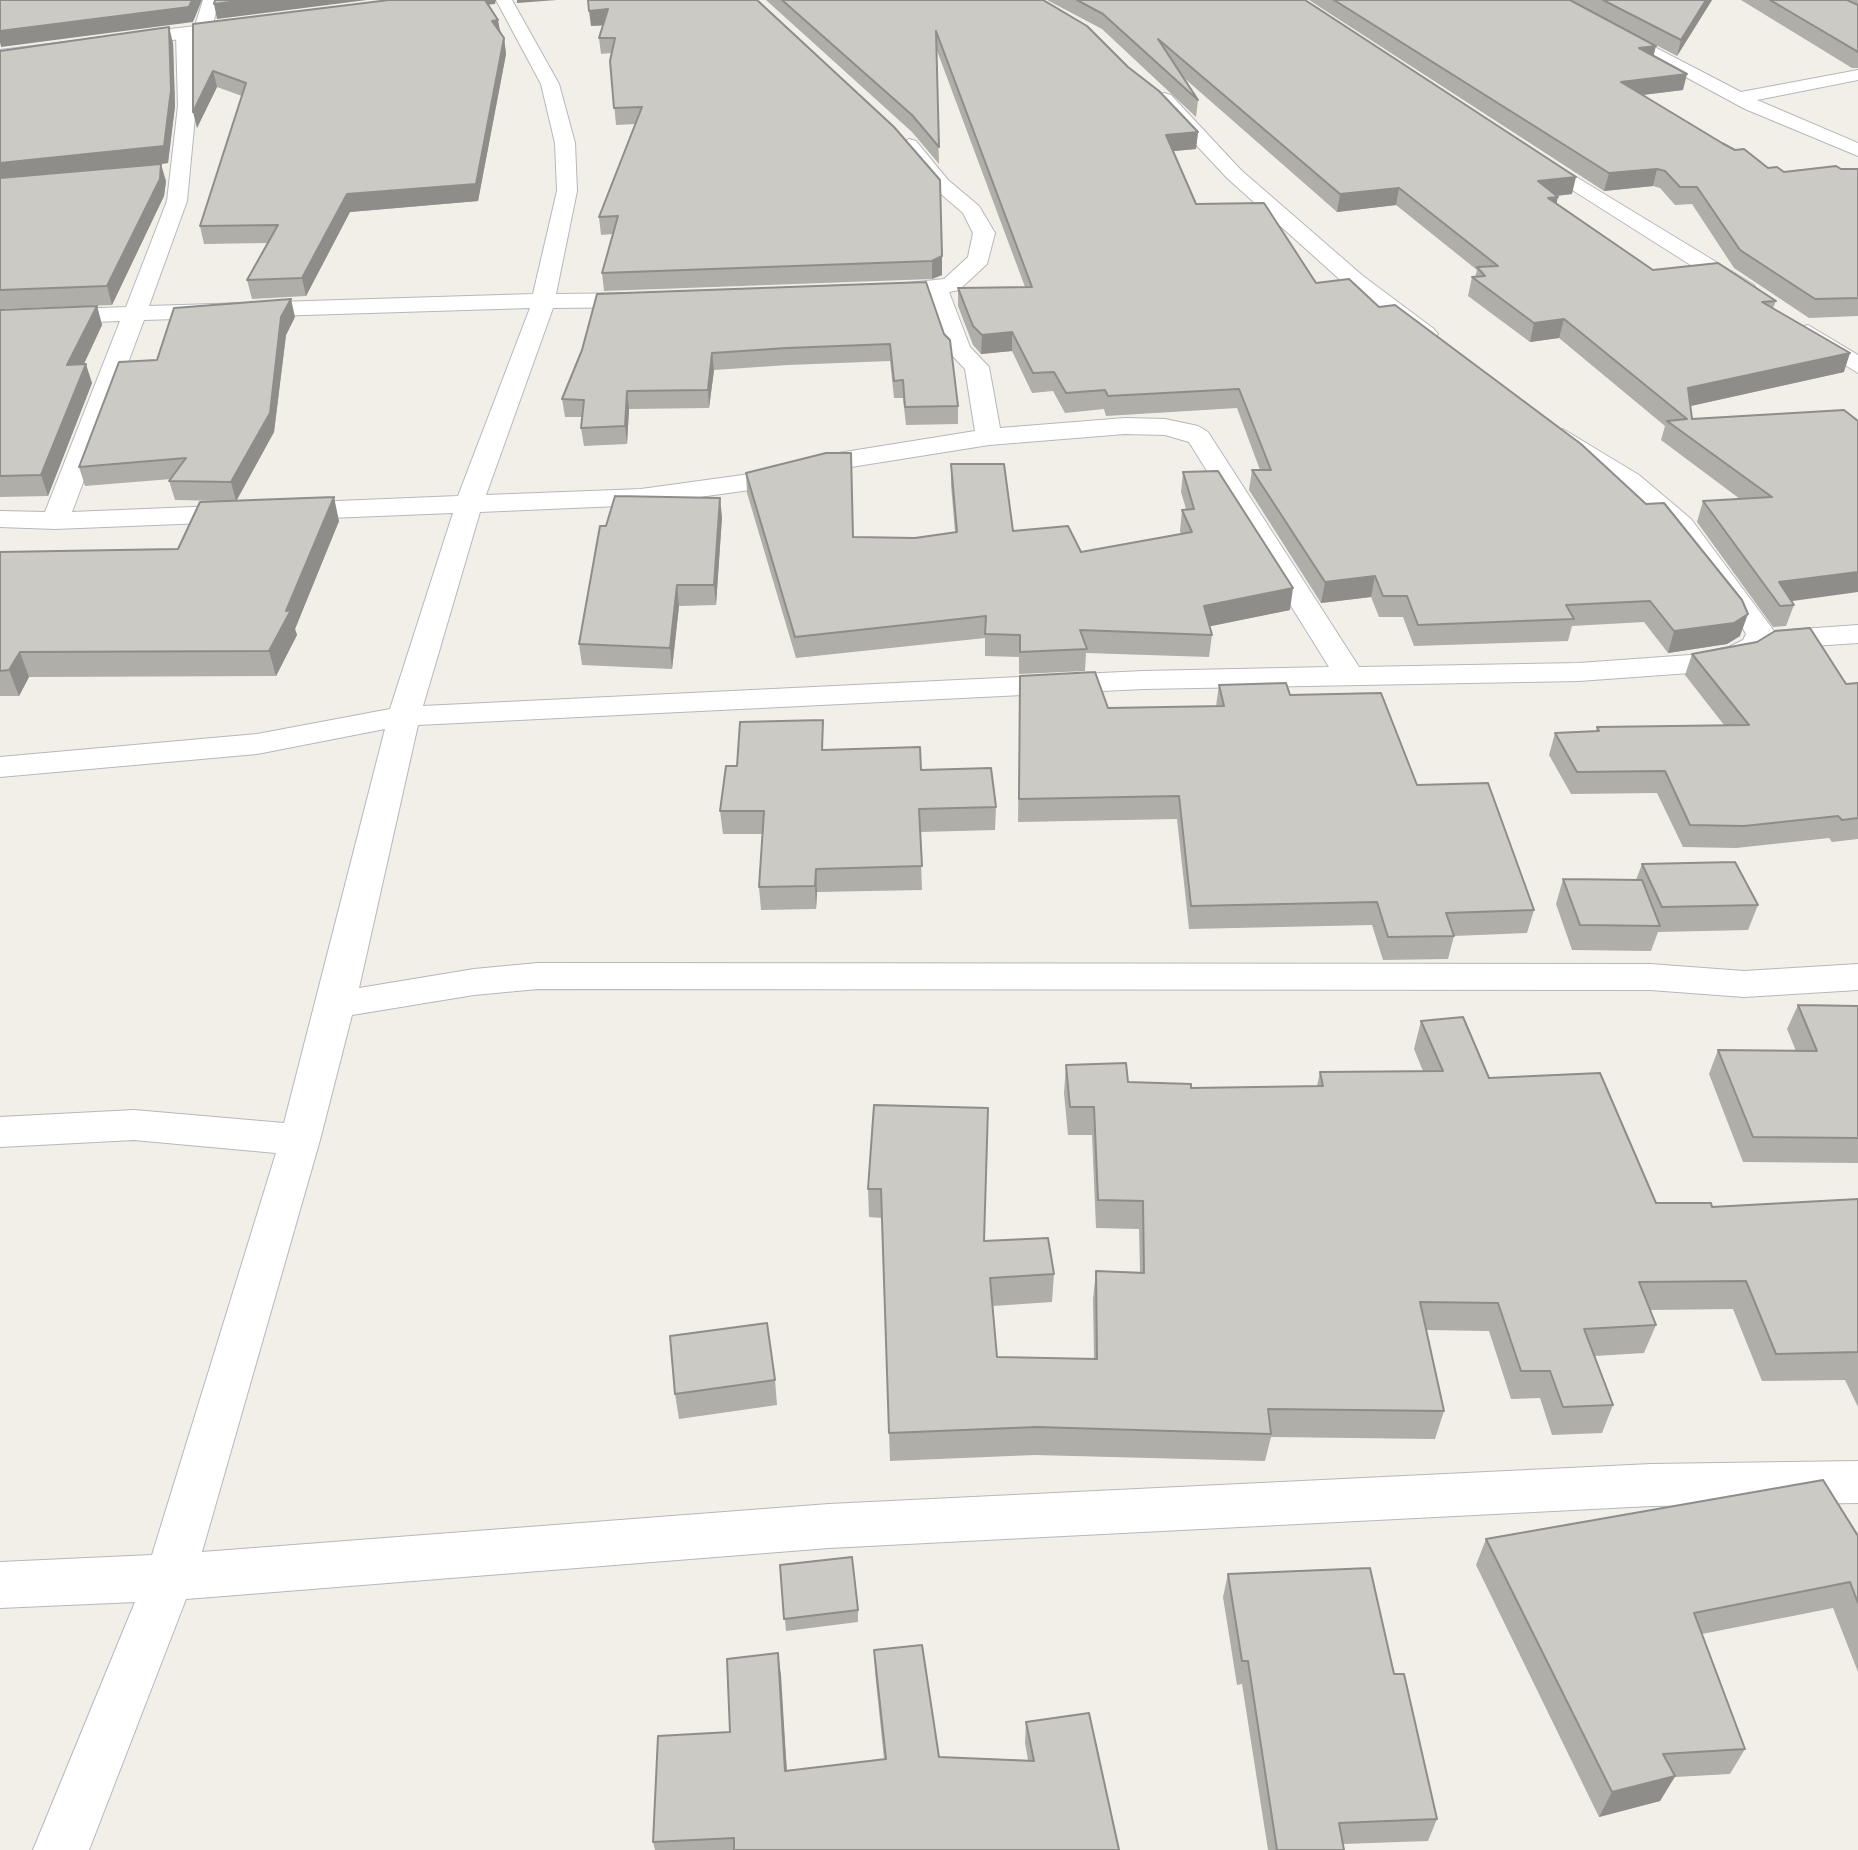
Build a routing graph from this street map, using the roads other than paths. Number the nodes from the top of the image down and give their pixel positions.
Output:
1 (211, 0) edge
2 (504, 0) edge
3 (1551, 0) edge
4 (281, 21) edge
5 (193, 33) junction
6 (0, 56) edge
7 (1858, 75) edge
8 (1146, 85) edge
9 (1738, 98) junction
10 (892, 128) edge
11 (1520, 147) edge
12 (1858, 150) edge
13 (937, 289) junction
14 (855, 294) edge
15 (1758, 298) edge
16 (668, 299) edge
17 (543, 303) junction
18 (133, 313) junction
19 (0, 319) edge
20 (1796, 323) edge
21 (1451, 353) edge
22 (1858, 366) edge
23 (1545, 424) edge
24 (989, 437) junction
25 (469, 504) junction
26 (0, 519) edge
27 (55, 521) junction
28 (1858, 634) edge
29 (1760, 640) junction
30 (1350, 676) junction
31 (404, 716) junction
32 (0, 767) edge
33 (1858, 977) edge
34 (336, 1005) junction
35 (0, 1132) edge
36 (300, 1140) junction
37 (1858, 1482) edge
38 (170, 1577) junction
39 (0, 1585) edge
40 (61, 1850) edge

1 - 5 street
2 - 17 street
3 - 9 street
4 - 5 street
5 - 6 street
5 - 18 street
7 - 9 street
8 - 21 street
9 - 12 street
10 - 13 street
11 - 15 street
13 - 14 street
13 - 24 street
16 - 17 street
17 - 18 street
17 - 25 street
18 - 19 street
18 - 27 street
20 - 22 street
23 - 29 street
24 - 25 street
24 - 30 street
25 - 27 street
25 - 31 street
26 - 27 street
28 - 29 street
29 - 30 street
30 - 31 street
31 - 32 street
31 - 34 street
33 - 34 street
34 - 36 street
35 - 36 street
36 - 38 street
37 - 38 street
38 - 39 street
38 - 40 street

